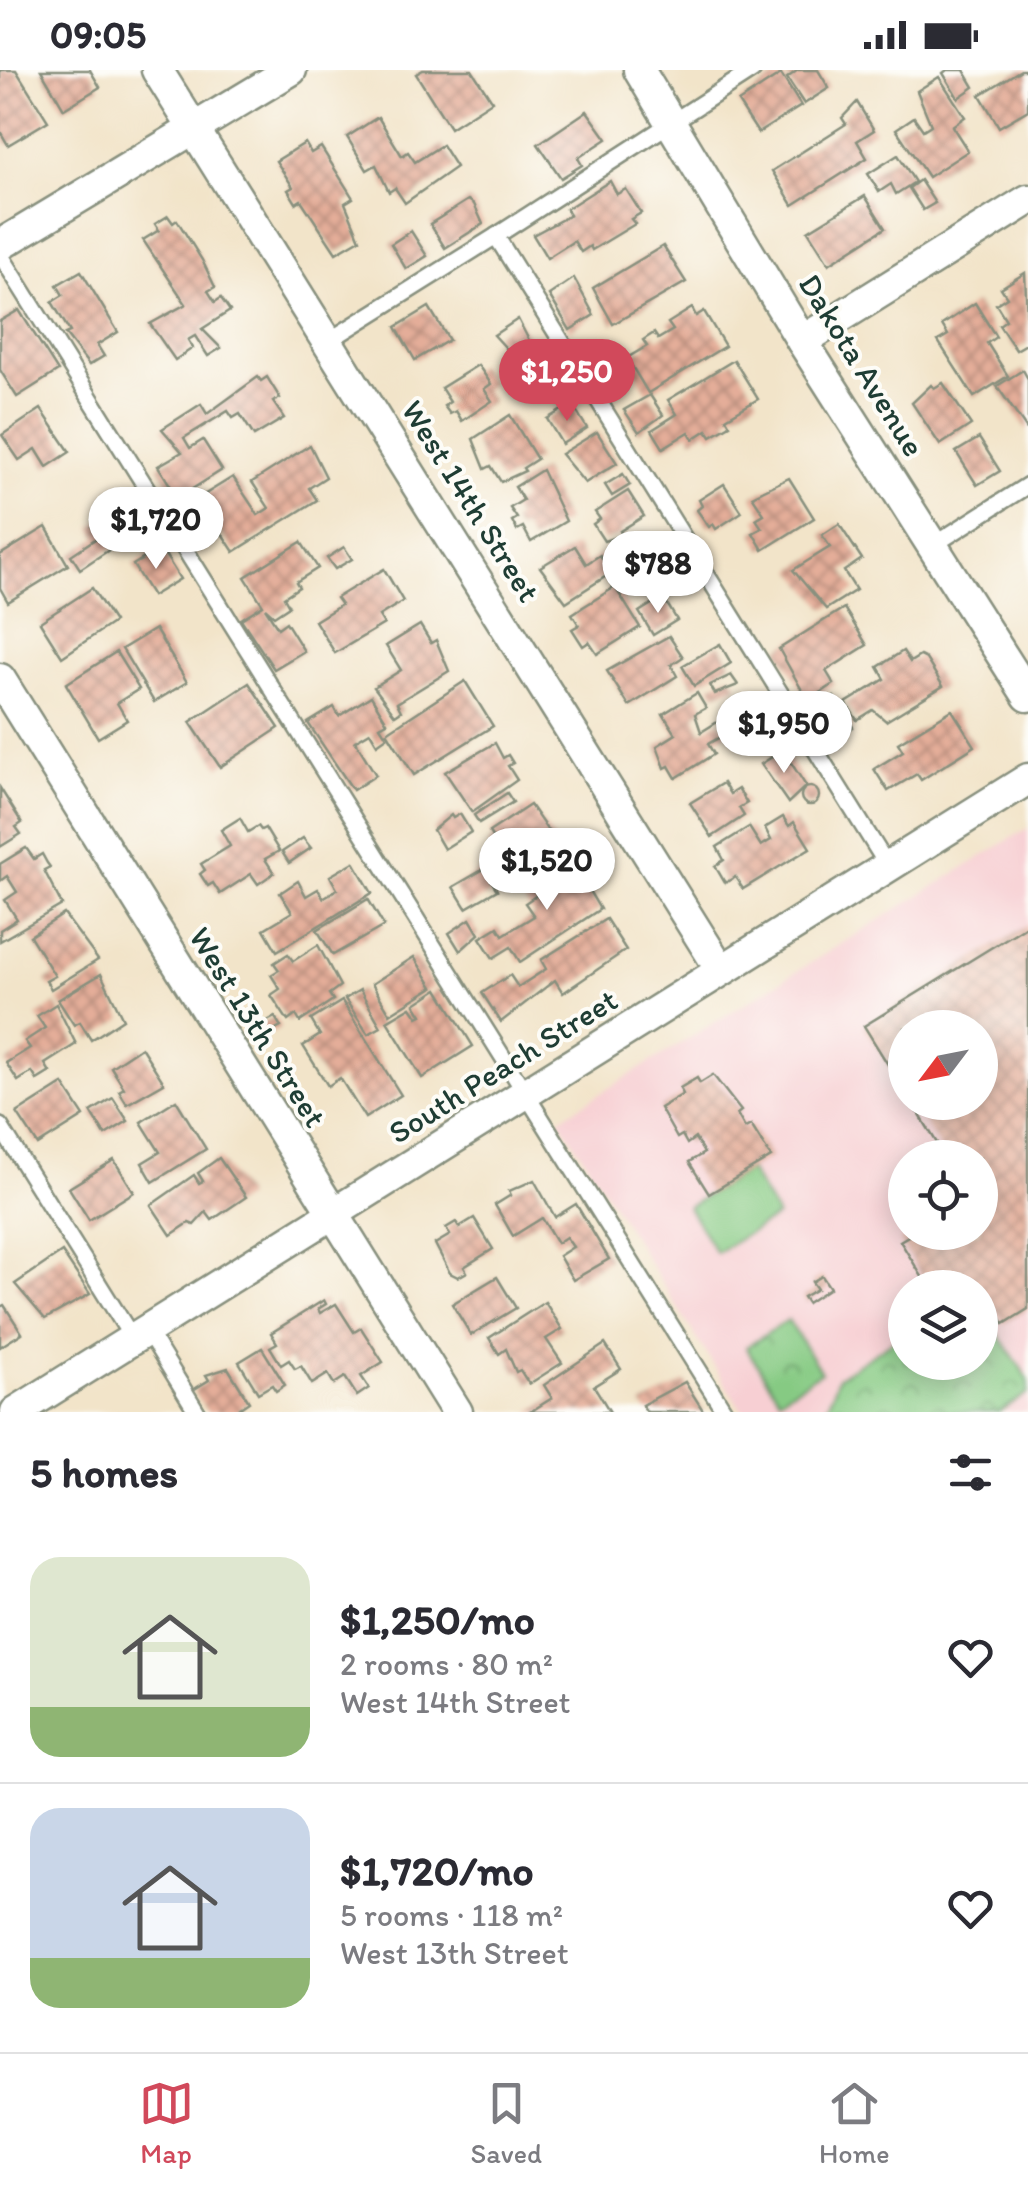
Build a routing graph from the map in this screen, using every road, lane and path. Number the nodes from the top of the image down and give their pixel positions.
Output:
1 (157, 70) edge
2 (291, 70) edge
3 (639, 70) edge
4 (754, 70) edge
5 (673, 121) junction
6 (194, 129) junction
7 (1028, 200) edge
8 (496, 236) junction
9 (0, 244) edge
10 (0, 254) edge
11 (330, 340) junction
12 (802, 341) junction
13 (1028, 485) edge
14 (935, 544) junction
15 (0, 679) edge
16 (1028, 696) edge
17 (1028, 779) edge
18 (889, 868) junction
19 (722, 970) junction
20 (525, 1093) junction
21 (0, 1126) edge
22 (333, 1214) junction
23 (140, 1334) junction
24 (16, 1412) edge
25 (197, 1412) edge
26 (457, 1412) edge
27 (725, 1412) edge

1 - 6 street, West 14th Street
2 - 6 street
3 - 5 street, Dakota Avenue
4 - 5 lane
5 - 8 lane
5 - 12 street, Dakota Avenue
6 - 9 street
6 - 11 street, West 14th Street
7 - 12 street
8 - 11 lane
8 - 18 lane
10 - 20 lane
11 - 19 street, West 14th Street
12 - 14 street, Dakota Avenue
13 - 14 lane
14 - 16 street, Dakota Avenue
15 - 22 street, West 13th Street
17 - 18 street, South Peach Street
18 - 19 street, South Peach Street
19 - 20 street, South Peach Street
20 - 22 street, South Peach Street
20 - 27 lane
21 - 23 lane
22 - 23 street, South Peach Street
22 - 26 street, West 13th Street
23 - 24 street, South Peach Street
23 - 25 lane

